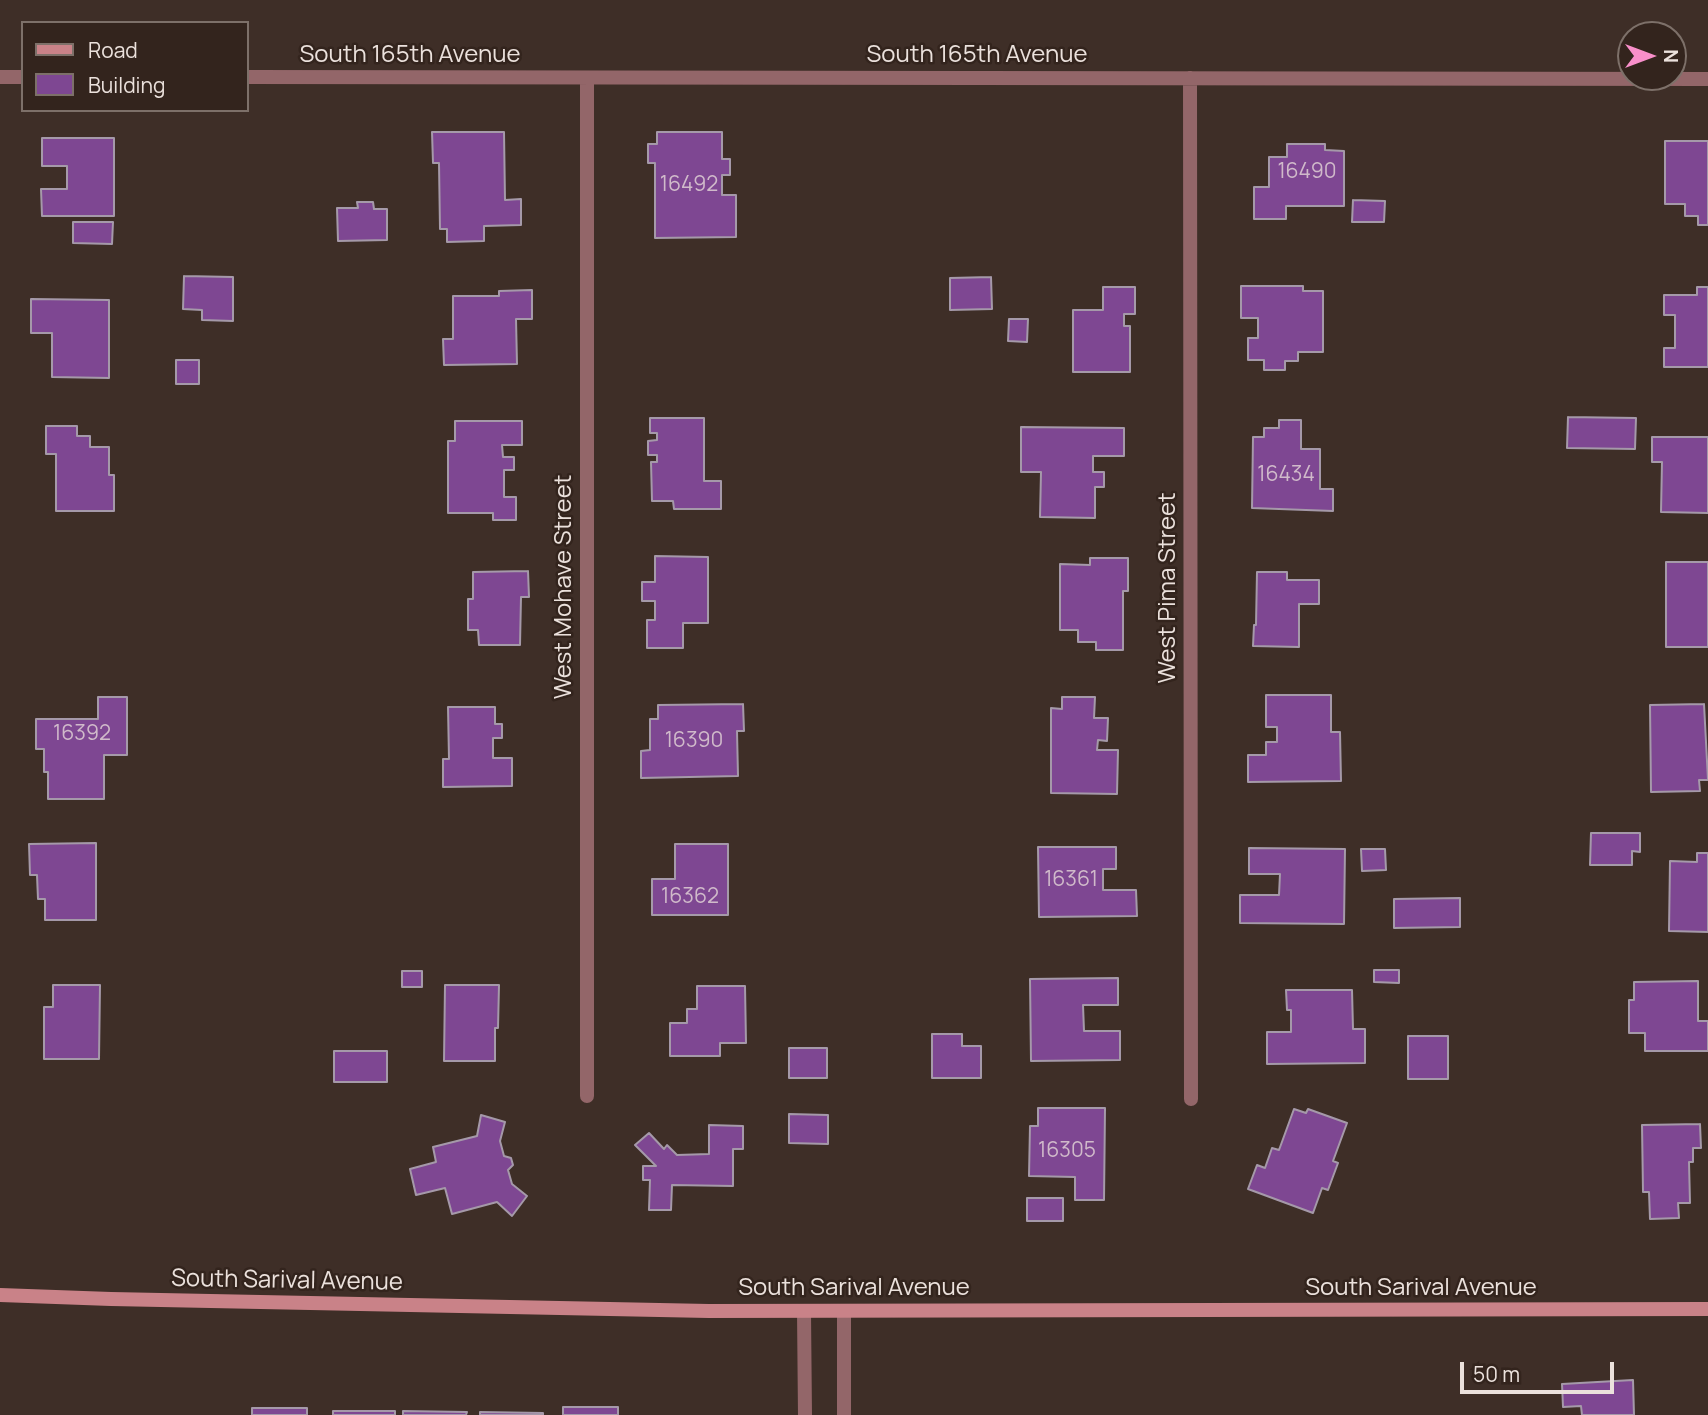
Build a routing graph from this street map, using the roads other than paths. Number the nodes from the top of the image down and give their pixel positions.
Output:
1 (0, 77) edge
2 (21, 77) edge
3 (248, 77) edge
4 (587, 78) junction
5 (1190, 78) junction
6 (1708, 79) edge
7 (587, 1096) dead end
8 (1191, 1098) dead end
9 (0, 1295) edge
10 (1708, 1309) edge
11 (804, 1312) junction
12 (844, 1312) junction
13 (805, 1415) edge
14 (844, 1415) edge

1 - 2 street
3 - 4 street, South 165th Avenue
4 - 5 street, South 165th Avenue
4 - 7 street, West Mohave Street
5 - 6 street, South 165th Avenue
5 - 8 street, West Pima Street
9 - 11 main road, South Sarival Avenue
10 - 12 main road, South Sarival Avenue
11 - 12 main road, South Sarival Avenue
11 - 13 street
12 - 14 street

